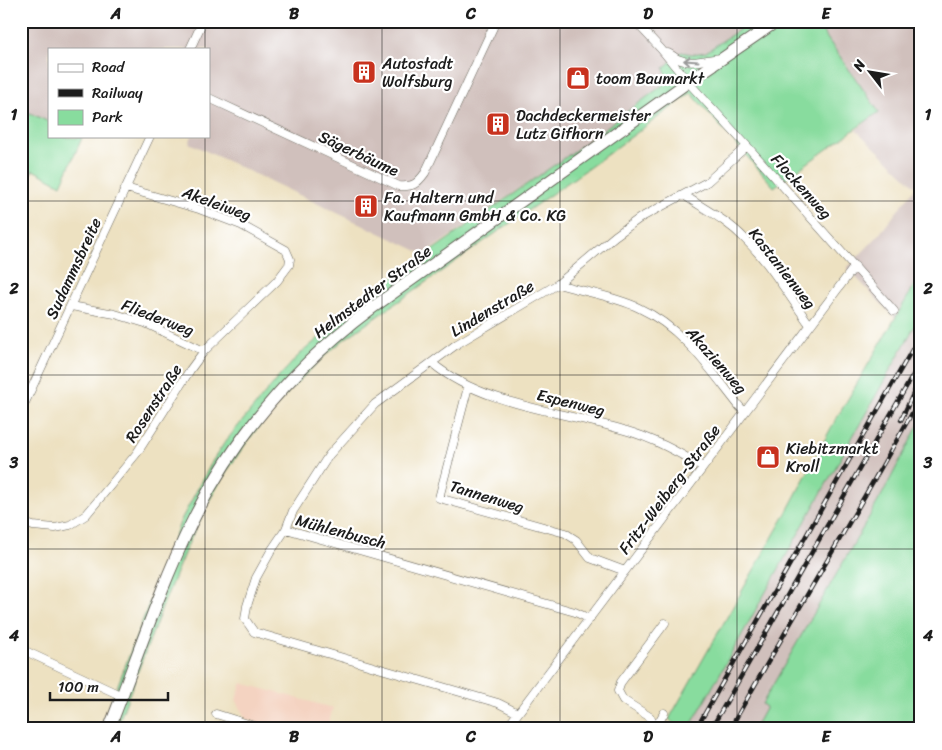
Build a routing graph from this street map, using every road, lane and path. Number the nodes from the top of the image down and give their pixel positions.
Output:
1 (202, 21) edge
2 (496, 21) edge
3 (635, 21) edge
4 (777, 21) edge
5 (190, 48) edge
6 (662, 49) junction
7 (724, 58) junction
8 (688, 82) junction
9 (210, 98) edge
10 (149, 138) edge
11 (747, 146) junction
12 (126, 188) junction
13 (684, 196) junction
14 (290, 259) joint
15 (855, 266) junction
16 (558, 284) junction
17 (71, 306) junction
18 (894, 311) dead end
19 (810, 325) junction
20 (204, 351) junction
21 (432, 363) junction
22 (468, 387) junction
23 (21, 410) edge
24 (744, 412) junction
25 (704, 467) junction
26 (21, 522) edge
27 (286, 529) junction
28 (625, 570) junction
29 (590, 619) junction
30 (665, 624) dead end
31 (21, 649) edge
32 (122, 696) junction
33 (518, 712) junction
34 (664, 713) dead end
35 (216, 714) dead end
36 (655, 728) edge
37 (110, 729) edge
38 (264, 729) edge
39 (506, 729) edge

1 - 5 street
2 - 9 street, Sägerbäume
3 - 6 street
4 - 7 main road, Helmstedter Straße
7 -> 6 street
6 - 8 street
7 - 8 main road, Helmstedter Straße
8 - 11 street, Flockenweg
8 - 32 main road, Helmstedter Straße
10 - 12 street, Sudammsbreite
11 - 13 street, Lindenstraße
11 - 15 street, Flockenweg
12 - 14 street, Akeleiweg
12 - 17 street, Sudammsbreite
13 - 16 street, Lindenstraße
13 - 19 street, Kastanienweg
14 - 20 street, Rosenstraße
15 - 18 street, Flockenweg
15 - 19 street, Fritz-Weiberg-Straße
16 - 21 street, Lindenstraße
16 - 24 street, Akazienweg
17 - 20 street, Fliederweg
17 - 23 street, Sudammsbreite
19 - 24 street, Fritz-Weiberg-Straße
20 - 26 street, Rosenstraße
21 - 22 street, Espenweg
21 - 27 street, Lindenstraße
22 - 25 street, Espenweg
22 - 28 street, Tannenweg
24 - 25 street, Fritz-Weiberg-Straße
25 - 28 street, Fritz-Weiberg-Straße
27 - 29 street, Mühlenbusch
27 - 33 street, Mühlenbusch
28 - 29 street, Fritz-Weiberg-Straße
29 - 33 street, Fritz-Weiberg-Straße
30 - 36 street
31 - 32 street
32 - 37 main road, Helmstedter Straße
33 - 39 street, Fritz-Weiberg-Straße
34 - 36 street
35 - 38 street

